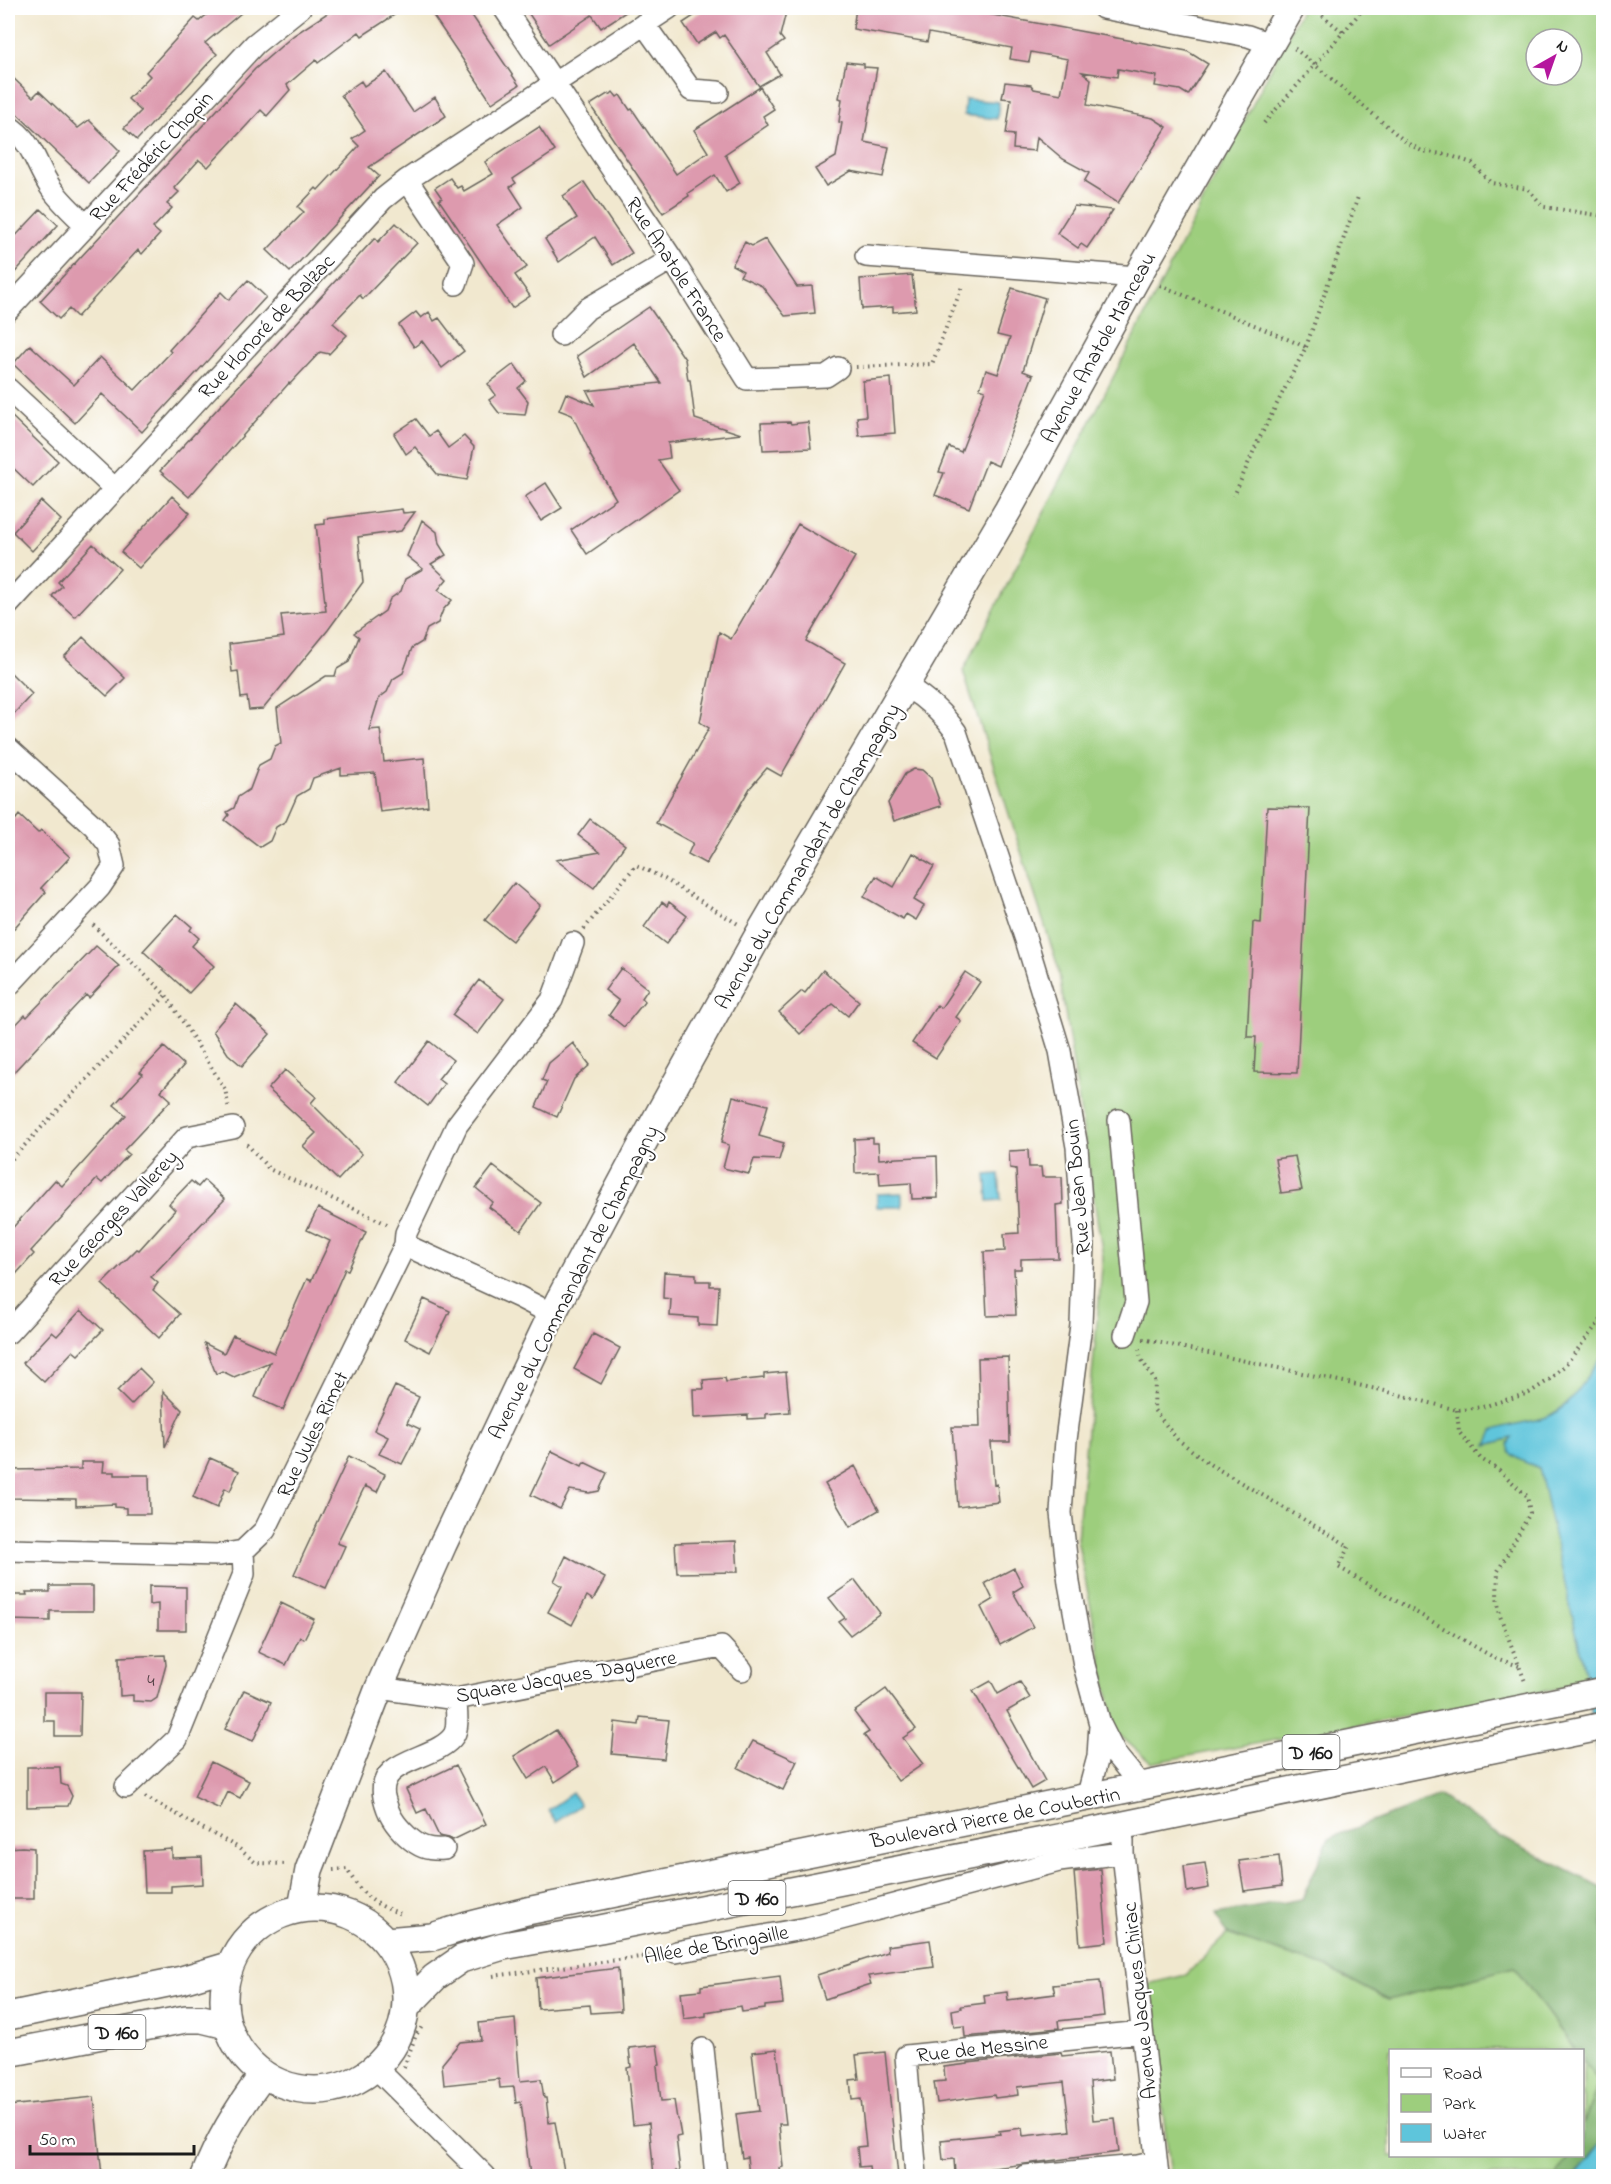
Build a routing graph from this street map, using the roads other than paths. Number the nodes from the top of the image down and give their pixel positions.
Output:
1 (300, 8) edge
2 (504, 8) edge
3 (669, 8) edge
4 (1103, 8) edge
5 (1291, 8) edge
6 (644, 24) junction
7 (1270, 44) junction
8 (555, 83) junction
9 (718, 92) dead end
10 (8, 126) edge
11 (407, 180) junction
12 (87, 226) junction
13 (866, 256) dead end
14 (672, 259) junction
15 (1137, 277) junction
16 (456, 284) dead end
17 (8, 310) edge
18 (561, 335) dead end
19 (838, 368) road end
20 (10, 395) edge
21 (115, 489) junction
22 (8, 605) edge
23 (906, 686) junction
24 (8, 748) edge
25 (573, 943) road end
26 (8, 986) edge
27 (1119, 1120) dead end
28 (233, 1128) road end
29 (405, 1239) junction
30 (552, 1314) junction
31 (8, 1333) edge
32 (1131, 1336) road end
33 (8, 1550) edge
34 (243, 1551) junction
35 (742, 1670) dead end
36 (379, 1688) junction
37 (1604, 1692) edge
38 (456, 1699) junction
39 (1100, 1724) junction
40 (1604, 1726) edge
41 (126, 1787) road end
42 (1142, 1787) junction
43 (1087, 1798) junction
44 (1124, 1825) junction
45 (444, 1849) dead end
46 (1122, 1853) junction
47 (303, 1908) junction
48 (386, 1941) junction
49 (676, 1952) road end
50 (229, 1966) junction
51 (417, 2012) junction
52 (8, 2016) edge
53 (226, 2025) junction
54 (1142, 2032) junction
55 (703, 2049) dead end
56 (8, 2053) edge
57 (376, 2068) junction
58 (263, 2075) junction
59 (1157, 2169) edge
60 (205, 2176) edge
61 (485, 2176) edge
62 (716, 2176) edge
63 (916, 2176) edge
64 (1025, 2176) edge

1 - 12 street, Rue Frédéric Chopin
2 - 8 street, Rue Anatole France
3 - 6 street, Rue Honoré de Balzac
4 - 7 street
5 - 7 main road, Avenue Anatole Manceau
6 - 8 street, Rue Honoré de Balzac
6 - 9 street
7 - 15 main road, Avenue Anatole Manceau
8 - 11 street, Rue Honoré de Balzac
8 - 14 street, Rue Anatole France
10 - 12 street
11 - 16 street
11 - 21 street, Rue Honoré de Balzac
12 - 17 street, Rue Frédéric Chopin
13 - 15 street
14 - 18 street
14 - 19 street, Rue Anatole France
15 - 23 main road, Avenue Anatole Manceau
20 - 21 street
21 - 22 street, Rue Honoré de Balzac
23 - 30 main road, Avenue du Commandant de Champagny
23 - 39 street, Rue Jean Bouin
24 - 26 street
25 - 29 street, Rue Jules Rimet
27 - 32 street
28 - 31 street, Rue Georges Vallerey
29 - 30 street
29 - 34 street, Rue Jules Rimet
30 - 36 main road, Avenue du Commandant de Champagny
33 - 34 street
34 - 41 street
35 - 38 street, Square Jacques Daguerre
36 - 38 street, Square Jacques Daguerre
36 - 47 main road, Avenue du Commandant de Champagny
37 - 42 main road, Boulevard Pierre de Coubertin / D 160
38 - 45 street
39 - 42 street, Rue Jean Bouin
39 - 43 street, Rue Jean Bouin
40 - 44 main road, Boulevard Pierre de Coubertin / D 160
42 - 43 main road, Boulevard Pierre de Coubertin / D 160
43 - 48 main road, Boulevard Pierre de Coubertin / D 160
44 - 46 street, Avenue Jacques Chirac
44 - 51 main road, Boulevard Pierre de Coubertin / D 160
46 - 49 street, Allée de Bringaille
46 - 54 street, Avenue Jacques Chirac
47 - 48 main road
47 - 50 main road
48 - 51 main road
50 - 52 main road, D 160
50 - 53 main road
51 - 57 main road
53 - 56 main road, D 160
53 - 58 main road
54 - 59 street, Avenue Jacques Chirac
54 - 63 street, Rue de Messine
55 - 62 street
57 - 58 main road
57 - 61 street
58 - 60 main road
59 - 64 street

